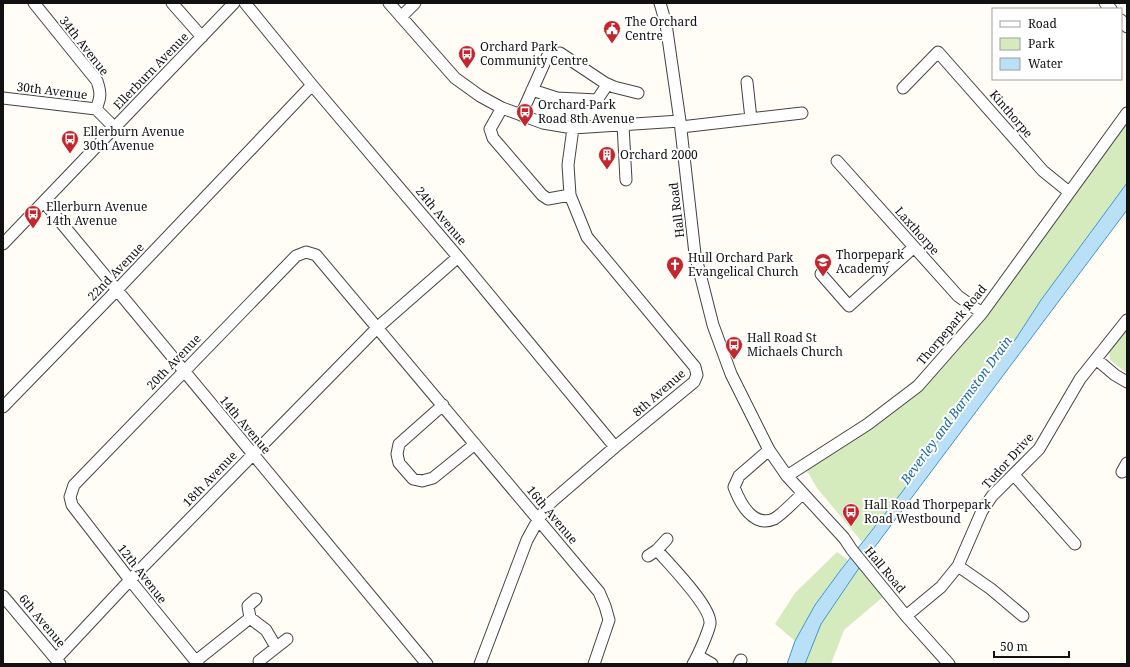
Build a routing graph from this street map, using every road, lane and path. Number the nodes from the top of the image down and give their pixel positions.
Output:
1 (34, 3) edge
2 (172, 3) edge
3 (234, 3) edge
4 (245, 3) edge
5 (389, 3) edge
6 (415, 3) edge
7 (660, 3) edge
8 (401, 17) junction
9 (202, 37) junction
10 (747, 82) dead end
11 (605, 83) junction
12 (312, 85) junction
13 (903, 88) dead end
14 (532, 90) junction
15 (638, 93) dead end
16 (3, 98) edge
17 (502, 108) junction
18 (96, 109) junction
19 (802, 113) dead end
20 (1127, 113) edge
21 (521, 115) junction
22 (751, 119) junction
23 (680, 124) junction
24 (623, 125) junction
25 (115, 128) junction
26 (573, 128) junction
27 (837, 161) dead end
28 (626, 180) dead end
29 (1069, 192) junction
30 (570, 195) junction
31 (44, 202) junction
32 (3, 244) edge
33 (914, 247) junction
34 (306, 252) joint
35 (458, 257) junction
36 (821, 274) dead end
37 (116, 291) junction
38 (982, 313) junction
39 (1127, 320) edge
40 (377, 328) junction
41 (1096, 359) junction
42 (184, 372) junction
43 (1127, 382) edge
44 (443, 405) junction
45 (3, 407) edge
46 (475, 444) junction
47 (615, 447) junction
48 (768, 450) junction
49 (252, 454) junction
50 (1014, 475) junction
51 (787, 476) junction
52 (802, 494) junction
53 (70, 497) joint
54 (538, 520) junction
55 (667, 539) dead end
56 (1075, 544) dead end
57 (958, 566) junction
58 (130, 580) junction
59 (3, 596) edge
60 (256, 599) dead end
61 (906, 616) junction
62 (1023, 616) dead end
63 (250, 618) junction
64 (287, 639) dead end
65 (276, 647) junction
66 (696, 660) edge
67 (59, 661) edge
68 (259, 661) dead end
69 (197, 663) edge
70 (427, 664) edge
71 (480, 664) edge
72 (594, 664) edge
73 (712, 664) edge
74 (949, 664) edge

1 - 18 street, 34th Avenue
2 - 9 street
3 - 9 street, Ellerburn Avenue
4 - 12 street, 24th Avenue
5 - 8 street
6 - 8 street
7 - 23 street, Hall Road
8 - 17 street
9 - 25 street, Ellerburn Avenue
10 - 22 street
11 - 14 street
11 - 14 street
11 - 15 street
12 - 35 street, 24th Avenue
12 - 37 street, 22nd Avenue
13 - 29 street, Kinthorpe
14 - 21 street
16 - 18 street, 30th Avenue
17 - 21 street
17 - 30 street
18 - 25 street, 30th Avenue
19 - 22 street
20 - 29 street, Thorpepark Road
21 - 26 street
22 - 23 street
23 - 24 street
23 - 48 street, Hall Road
24 - 26 street
24 - 28 street
25 - 31 street, Ellerburn Avenue
26 - 30 street, 8th Avenue
27 - 33 street, Laxthorpe
29 - 38 street, Thorpepark Road
30 - 47 street, 8th Avenue
31 - 32 street, Ellerburn Avenue
31 - 37 street, 14th Avenue
33 - 36 street
33 - 38 street, Laxthorpe
34 - 40 street, 16th Avenue
34 - 42 street, 20th Avenue
35 - 40 street, 18th Avenue
35 - 47 street, 24th Avenue
37 - 42 street, 14th Avenue
37 - 45 street, 22nd Avenue
38 - 51 street, Thorpepark Road
39 - 41 street, Tudor Drive
40 - 44 street, 16th Avenue
40 - 49 street, 18th Avenue
41 - 43 street
41 - 50 street, Tudor Drive
42 - 49 street, 14th Avenue
42 - 53 street, 20th Avenue
44 - 46 street, 16th Avenue
44 - 46 street
46 - 54 street, 16th Avenue
47 - 54 street, 8th Avenue
48 - 51 street, Hall Road
48 - 52 street
49 - 58 street, 18th Avenue
49 - 70 street, 14th Avenue
50 - 56 street
50 - 57 street, Tudor Drive
51 - 52 street, Hall Road
52 - 61 street, Hall Road
53 - 58 street, 12th Avenue
54 - 71 street, 8th Avenue
54 - 72 street, 16th Avenue
55 - 66 street
57 - 61 street, Tudor Drive
57 - 62 street
58 - 67 street, 18th Avenue
58 - 69 street, 12th Avenue
59 - 67 street, 6th Avenue
60 - 63 street
61 - 74 street, Hall Road
63 - 65 street
63 - 69 street
64 - 65 street
65 - 68 street
66 - 73 street

